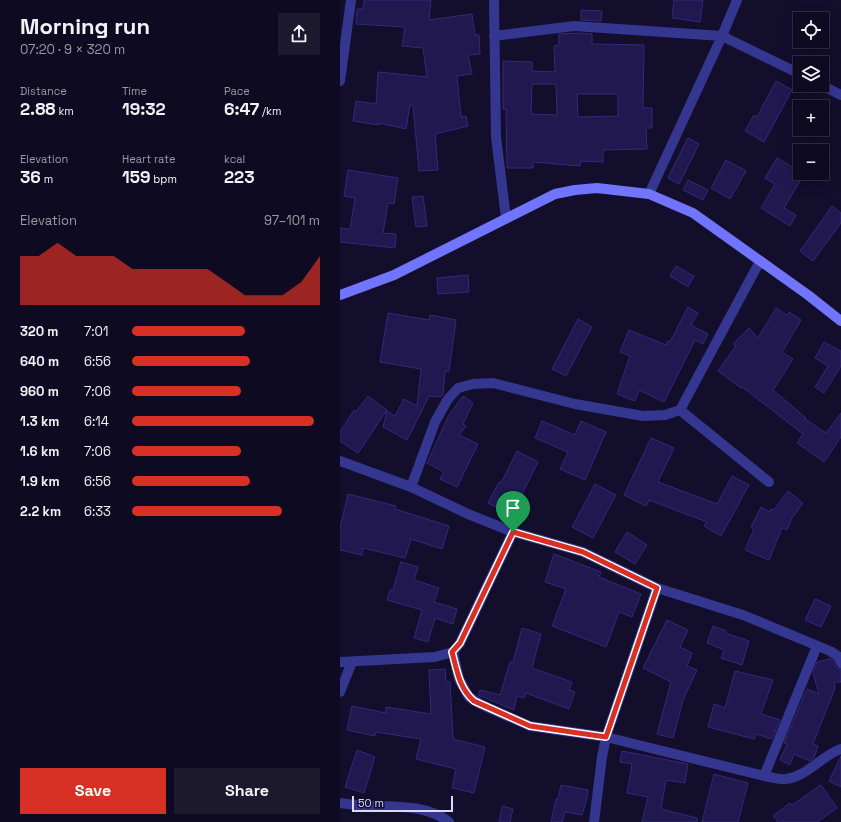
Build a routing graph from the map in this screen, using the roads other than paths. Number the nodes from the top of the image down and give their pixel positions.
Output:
1 (351, 0) edge
2 (494, 0) edge
3 (737, 0) edge
4 (494, 36) junction
5 (722, 36) junction
6 (793, 71) edge
7 (340, 81) edge
8 (829, 89) edge
9 (841, 95) edge
10 (649, 194) junction
11 (506, 218) junction
12 (760, 261) junction
13 (340, 295) edge
14 (841, 321) edge
15 (680, 410) junction
16 (340, 461) edge
17 (769, 482) dead end
18 (411, 487) junction
19 (513, 532) junction
20 (657, 588) junction
21 (817, 646) junction
22 (452, 652) junction
23 (340, 662) edge
24 (352, 662) junction
25 (841, 663) edge
26 (340, 692) edge
27 (606, 737) junction
28 (841, 749) edge
29 (764, 776) junction
30 (340, 803) edge
31 (449, 822) edge
32 (594, 822) edge

1 - 7 street
2 - 4 street
3 - 5 street
4 - 5 street
4 - 11 street
5 - 6 street
5 - 10 street
8 - 9 street
10 - 11 street
10 - 12 street
11 - 13 street
12 - 14 street
12 - 15 street
15 - 17 street
15 - 18 street
16 - 18 street
18 - 19 street
19 - 20 street
19 - 22 street
20 - 21 street
20 - 27 street
21 - 25 street
21 - 29 street
22 - 24 street
22 - 27 street
23 - 24 street
24 - 26 street
27 - 29 street
27 - 32 street
28 - 29 street
30 - 31 street

